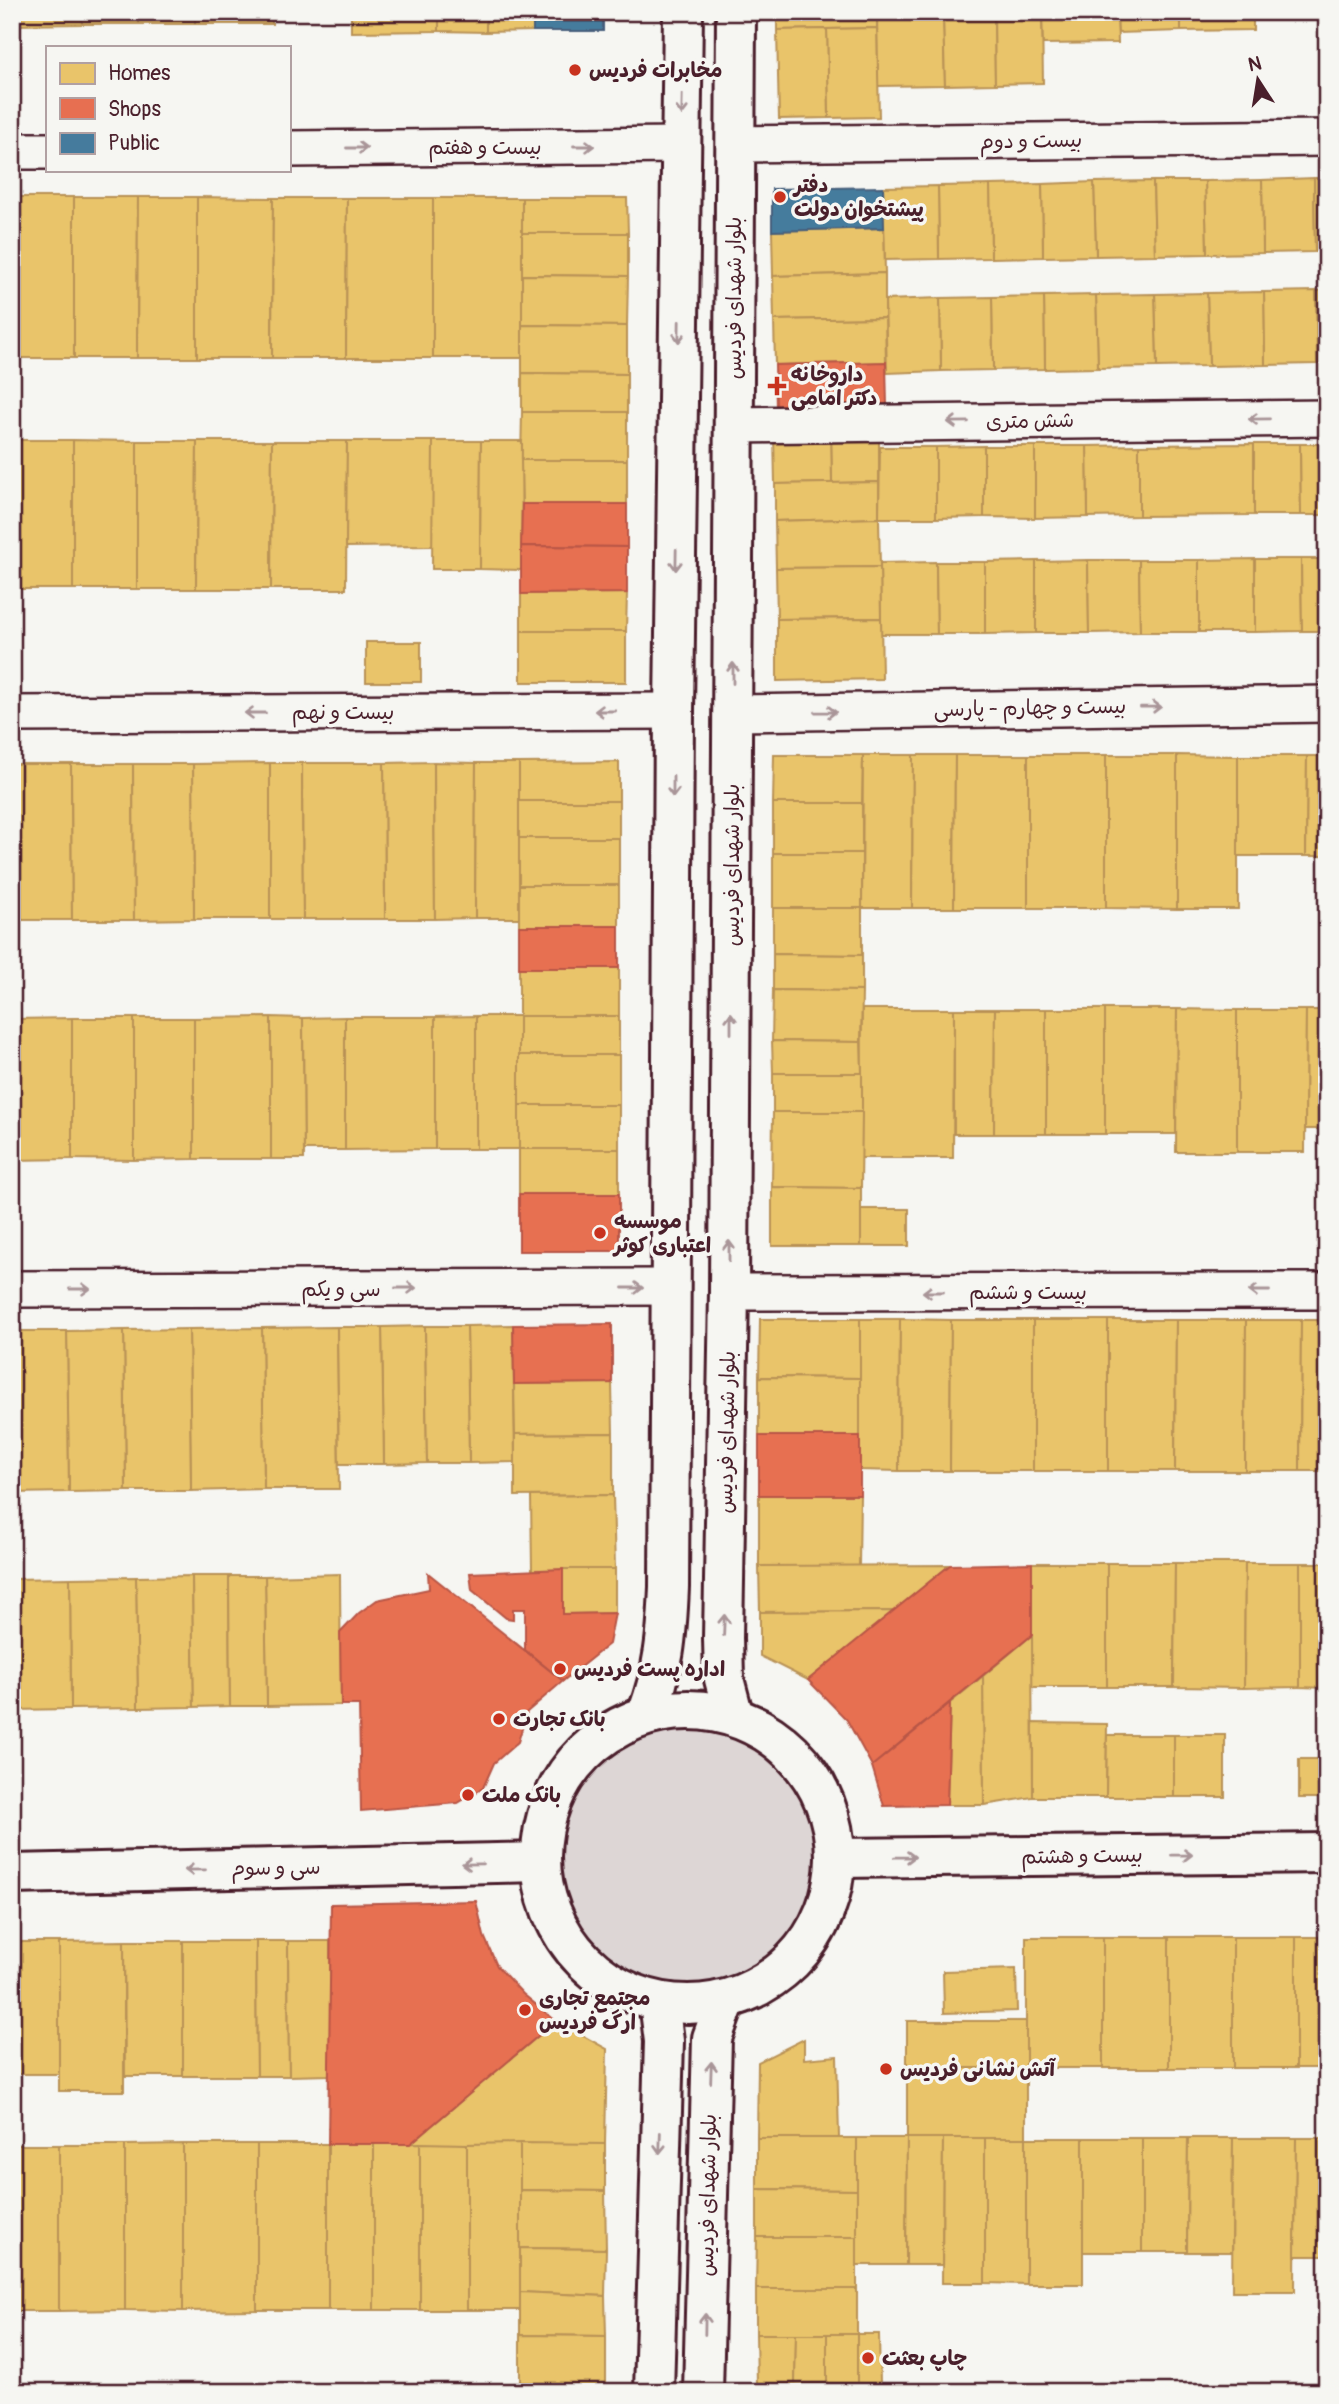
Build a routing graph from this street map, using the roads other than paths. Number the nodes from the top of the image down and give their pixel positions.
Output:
1 (683, 12) edge
2 (736, 12) edge
3 (1327, 138) edge
4 (735, 144) junction
5 (682, 145) junction
6 (290, 149) edge
7 (46, 150) edge
8 (12, 151) edge
9 (1327, 418) edge
10 (733, 425) junction
11 (1327, 704) edge
12 (674, 711) junction
13 (733, 713) junction
14 (12, 714) edge
15 (670, 1287) junction
16 (12, 1289) edge
17 (1327, 1291) edge
18 (729, 1292) junction
19 (647, 1715) junction
20 (734, 1717) junction
21 (1327, 1853) edge
22 (837, 1858) junction
23 (540, 1862) junction
24 (12, 1874) edge
25 (726, 2000) junction
26 (659, 2002) junction
27 (654, 2392) edge
28 (703, 2392) edge

1 -> 5 main road
2 - 4 main road, بلوار شهدای فردیس
3 - 4 street, بیست و دوم
4 - 10 main road, بلوار شهدای فردیس
6 -> 5 street, بیست و هفتم
5 -> 12 main road
7 - 8 street
9 -> 10 street, شش متری
13 -> 10 main road, بلوار شهدای فردیس
13 -> 11 street, بیست و چهارم - پارسی
12 -> 14 street, بیست و نهم
12 -> 15 main road
18 -> 13 main road, بلوار شهدای فردیس
16 -> 15 street, سی و یکم
15 - 19 main road
17 -> 18 street, بیست و ششم
20 -> 18 main road, بلوار شهدای فردیس
19 - 20 main road
19 - 23 main road
20 - 22 main road
22 -> 21 main road, بیست و هشتم
22 - 25 main road
23 -> 24 main road, سی و سوم
23 - 26 main road
25 - 26 main road
28 -> 25 main road, بلوار شهدای فردیس
26 -> 27 main road

